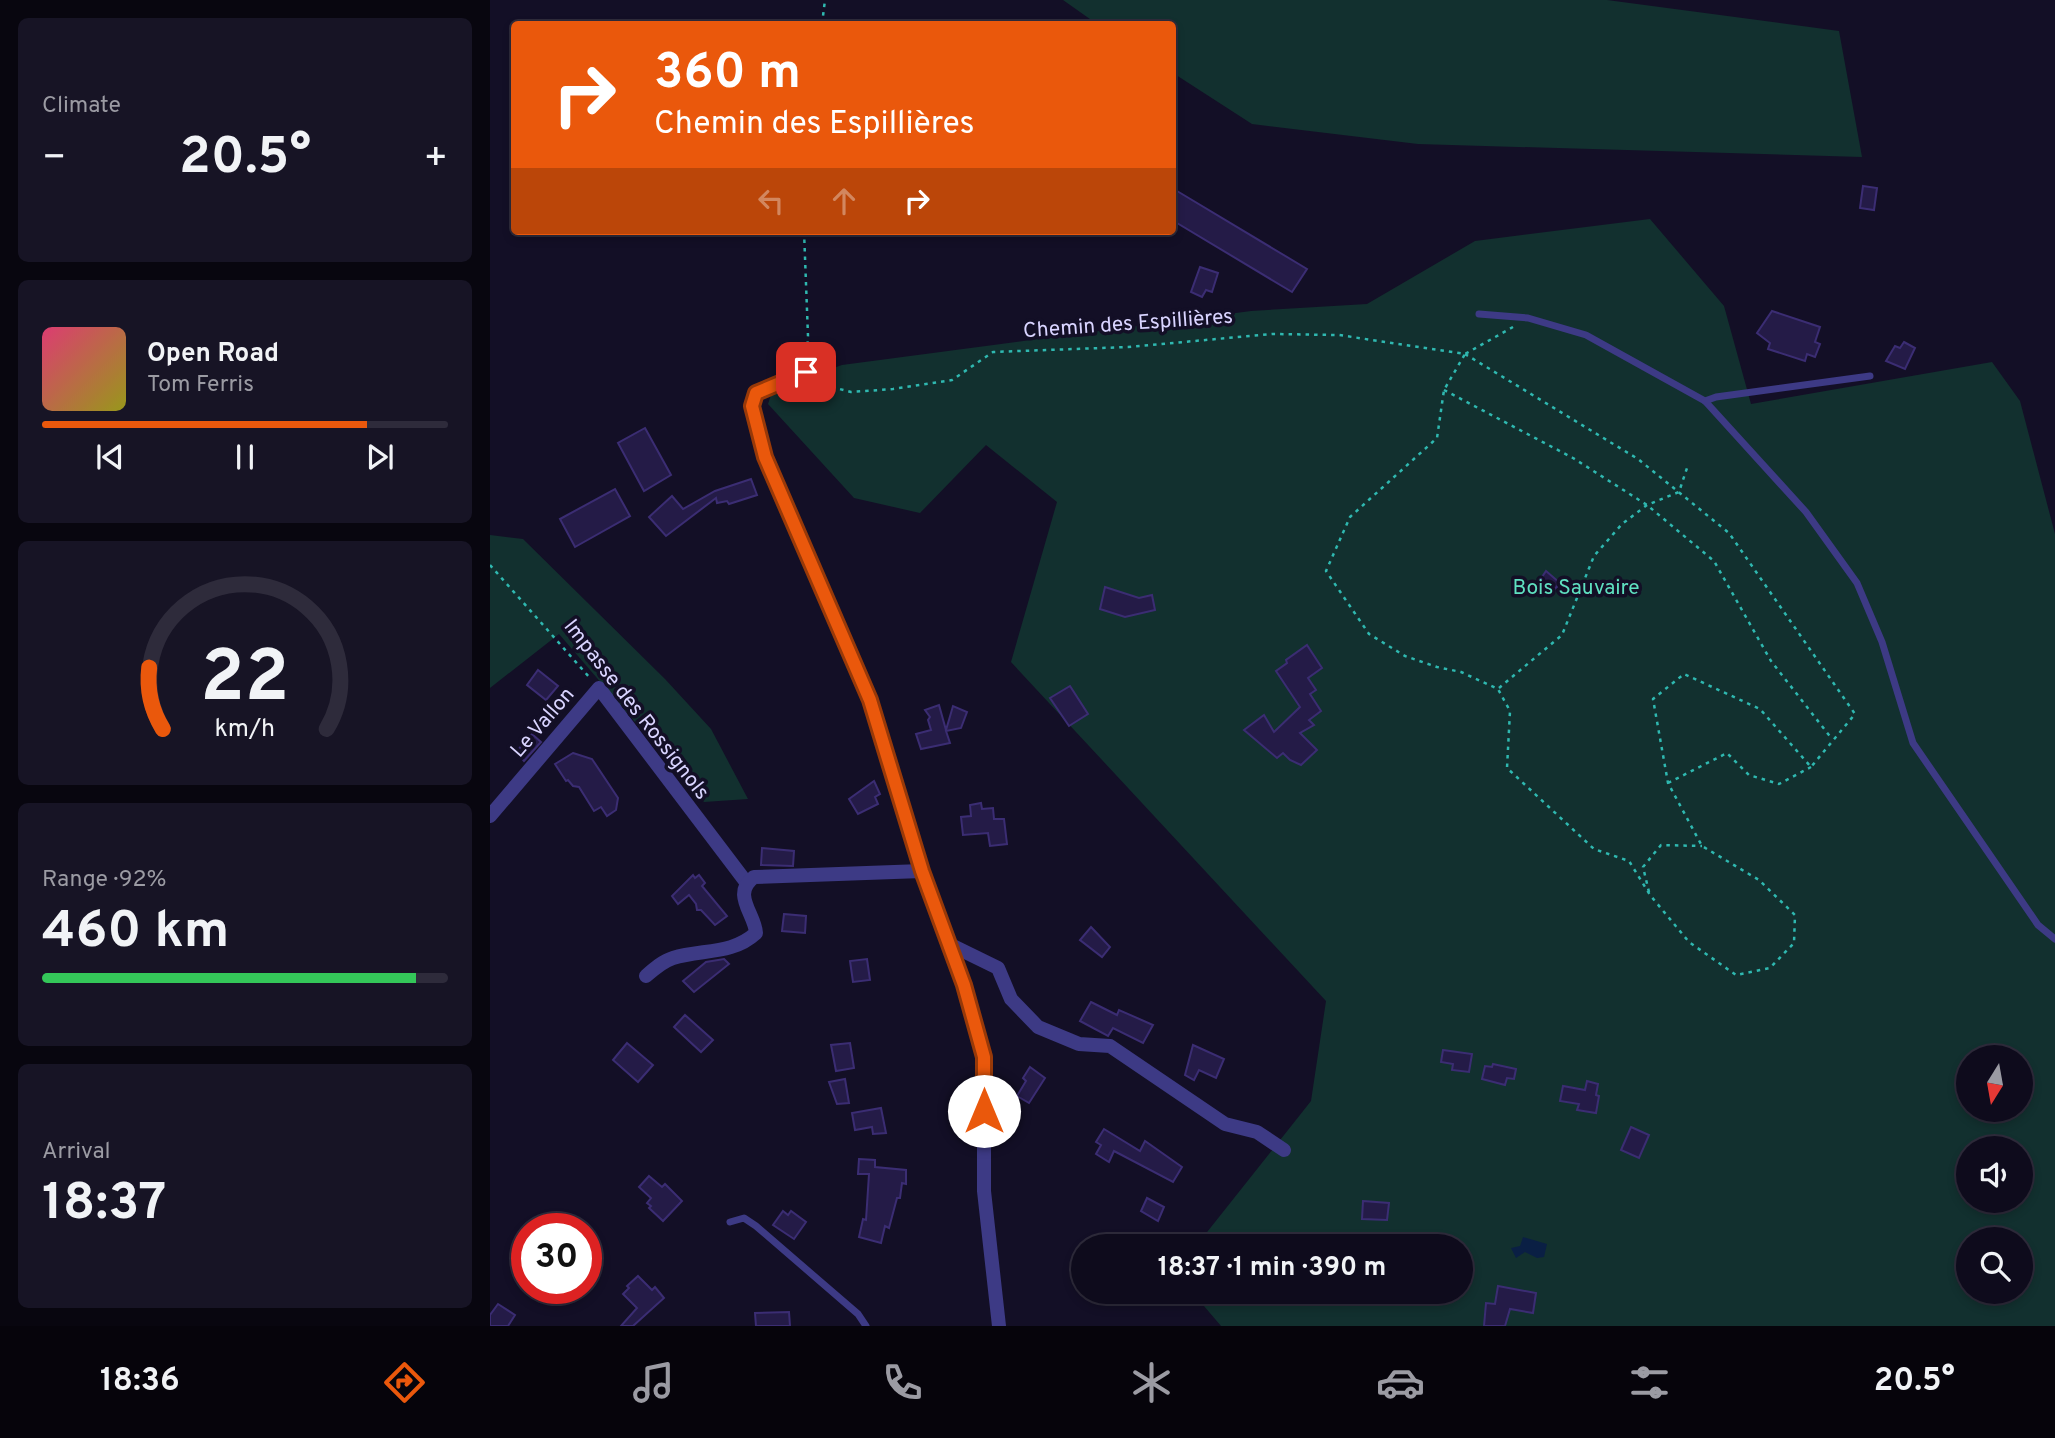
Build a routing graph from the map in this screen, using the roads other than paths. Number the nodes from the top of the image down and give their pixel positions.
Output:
1 (1479, 314) dead end
2 (806, 372) road end
3 (1870, 376) dead end
4 (1705, 401) junction
5 (599, 688) joint
6 (490, 816) edge
7 (922, 871) junction
8 (746, 882) junction
9 (2055, 939) edge
10 (951, 945) junction
11 (646, 976) dead end
12 (1284, 1150) dead end
13 (730, 1222) dead end
14 (866, 1326) edge
15 (999, 1326) edge

1 - 4 lane
2 - 7 street
3 - 4 lane
4 - 9 lane
5 - 6 street, Le Vallon
5 - 8 street, Impasse des Rossignols
7 - 8 street
7 - 10 street
8 - 11 street
10 - 12 street
10 - 15 street
13 - 14 lane

